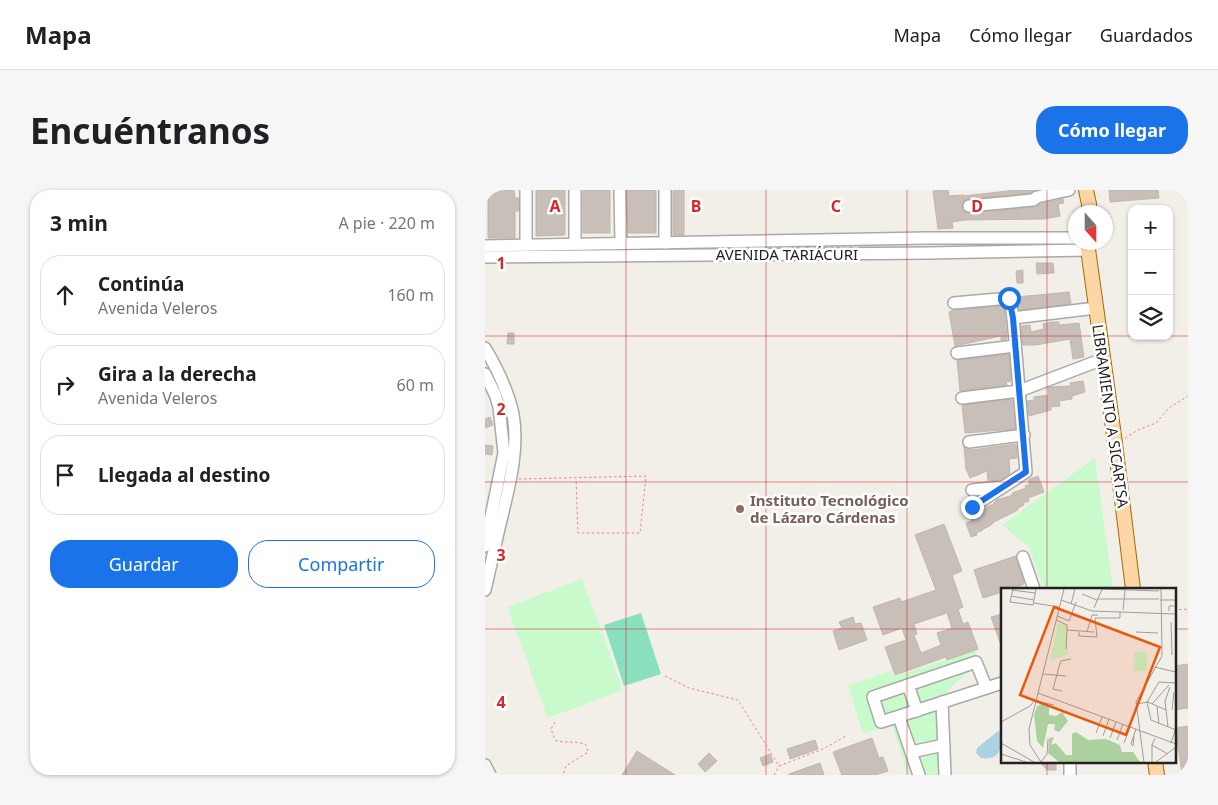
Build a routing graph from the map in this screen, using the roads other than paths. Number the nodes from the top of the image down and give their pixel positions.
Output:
1 (526, 190) edge
2 (575, 190) edge
3 (620, 190) edge
4 (665, 190) edge
5 (1069, 190) edge
6 (1086, 190) edge
7 (1093, 190) edge
8 (1088, 205) edge
9 (1090, 205) edge
10 (969, 206) dead end
11 (927, 238) junction
12 (1068, 238) edge
13 (575, 243) junction
14 (621, 243) junction
15 (665, 243) junction
16 (526, 245) junction
17 (485, 246) edge
18 (1068, 247) edge
19 (1089, 250) edge
20 (928, 253) junction
21 (485, 257) edge
22 (954, 303) dead end
23 (1096, 308) junction
24 (1013, 318) junction
25 (1015, 346) junction
26 (485, 348) edge
27 (957, 353) dead end
28 (1103, 359) junction
29 (485, 374) edge
30 (1019, 390) junction
31 (490, 397) edge
32 (962, 398) dead end
33 (513, 415) junction
34 (501, 416) junction
35 (1023, 435) junction
36 (969, 442) dead end
37 (1004, 487) junction
38 (972, 490) dead end
39 (972, 507) dead end
40 (485, 546) edge
41 (1023, 557) dead end
42 (1034, 588) edge
43 (1133, 588) edge
44 (485, 590) edge
45 (1001, 683) edge
46 (907, 685) junction
47 (986, 687) junction
48 (942, 702) junction
49 (917, 710) junction
50 (899, 716) junction
51 (944, 745) junction
52 (911, 752) junction
53 (1070, 762) edge
54 (1155, 762) edge
55 (485, 765) edge
56 (490, 775) edge
57 (919, 775) edge
58 (945, 775) edge
59 (1070, 775) edge
60 (1157, 775) edge

1 - 16 street
2 - 13 street
3 - 14 street
4 - 15 street
5 - 10 street
6 - 8 main road
7 - 9 street
11 - 12 street, AVENIDA TARIÁCURI
11 - 15 street, AVENIDA TARIÁCURI
11 - 20 street
13 - 14 street, AVENIDA TARIÁCURI
13 - 16 street, AVENIDA TARIÁCURI
14 - 15 street, AVENIDA TARIÁCURI
16 - 17 street, AVENIDA TARIÁCURI
18 - 20 street, AVENIDA TARIÁCURI
19 - 23 main road, LIBRAMIENTO A SICARTSA
20 - 21 street, AVENIDA TARIÁCURI
22 - 24 street
23 - 24 street
23 - 28 main road, LIBRAMIENTO A SICARTSA
24 - 25 street
25 - 27 street
25 - 30 street
26 - 33 street
28 - 30 street
28 - 43 main road, LIBRAMIENTO A SICARTSA
29 - 31 street
30 - 32 street
30 - 35 street
31 - 34 street
33 - 34 street
33 - 44 street
34 - 40 street
35 - 36 street
35 - 37 street
37 - 38 street
37 - 39 street
41 - 42 street
45 - 47 street
46 - 47 street
46 - 49 street
46 - 50 street
47 - 48 street
48 - 49 street
48 - 51 street
49 - 50 street
50 - 52 street
51 - 52 street
51 - 58 street
52 - 57 street
53 - 59 street
54 - 60 main road
55 - 56 street

